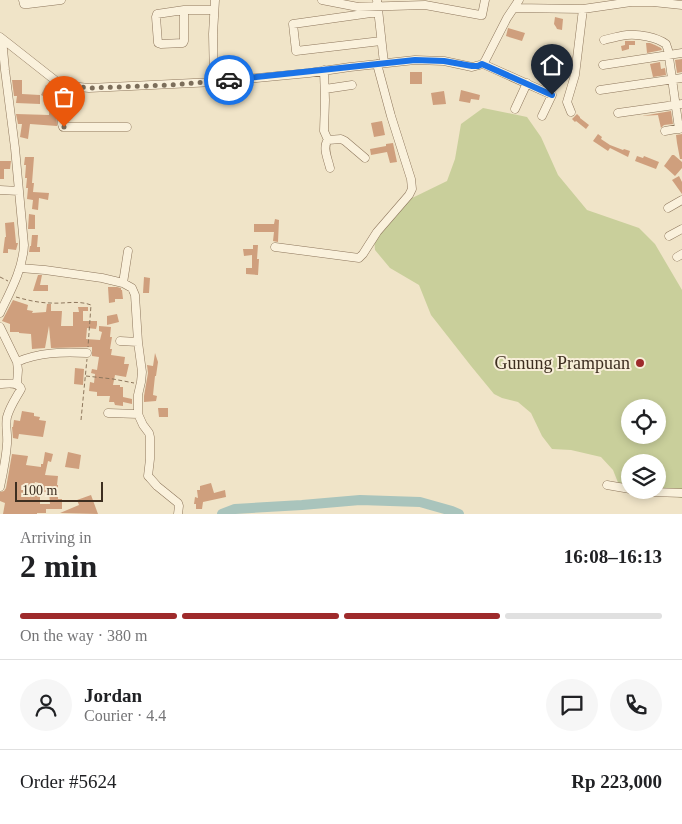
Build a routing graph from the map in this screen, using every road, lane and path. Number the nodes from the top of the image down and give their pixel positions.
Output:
1 (23, 0) edge
2 (61, 0) edge
3 (215, 0) edge
4 (322, 0) edge
5 (485, 0) edge
6 (519, 0) edge
7 (406, 3) edge
8 (437, 3) edge
9 (682, 5) edge
10 (377, 6) edge
11 (514, 8) junction
12 (583, 9) junction
13 (184, 10) junction
14 (214, 10) junction
15 (1, 38) edge
16 (604, 40) dead end
17 (381, 41) junction
18 (682, 53) edge
19 (668, 55) junction
20 (380, 64) junction
21 (483, 64) junction
22 (603, 65) dead end
23 (324, 70) junction
24 (682, 78) edge
25 (672, 80) junction
26 (214, 82) junction
27 (527, 84) junction
28 (64, 85) junction
29 (352, 85) dead end
30 (325, 89) junction
31 (600, 90) dead end
32 (679, 105) edge
33 (516, 109) dead end
34 (571, 112) dead end
35 (618, 113) dead end
36 (542, 116) dead end
37 (127, 127) dead end
38 (681, 128) edge
39 (665, 130) dead end
40 (328, 140) junction
41 (365, 158) dead end
42 (330, 168) dead end
43 (0, 190) edge
44 (19, 191) junction
45 (682, 200) edge
46 (668, 208) dead end
47 (682, 229) edge
48 (669, 236) dead end
49 (276, 247) dead end
50 (128, 251) dead end
51 (20, 268) junction
52 (0, 277) edge
53 (123, 282) junction
54 (14, 283) junction
55 (8, 295) junction
56 (0, 314) edge
57 (0, 327) edge
58 (120, 341) dead end
59 (138, 342) junction
60 (88, 353) junction
61 (17, 362) junction
62 (85, 376) junction
63 (0, 384) edge
64 (17, 384) junction
65 (140, 385) junction
66 (108, 413) dead end
67 (138, 414) junction
68 (80, 420) dead end
69 (2, 460) edge
70 (606, 485) dead end
71 (0, 487) edge
72 (621, 488) edge
73 (666, 492) edge
74 (682, 493) edge
75 (178, 514) edge

1 - 2 street
3 - 14 street
4 - 10 street
5 - 8 street
6 - 11 street
7 - 8 street
7 - 10 street
9 - 12 street
10 - 17 street
10 - 17 street
11 - 12 street
11 - 21 street
12 - 34 street
13 - 13 street
13 - 14 street
14 - 26 street
15 - 28 street
15 - 44 street
16 - 19 street
17 - 20 street
18 - 19 street
19 - 22 street
19 - 25 street
20 - 21 street
20 - 23 street
20 - 49 street
21 - 27 street
23 - 26 street
23 - 30 street
24 - 25 street
25 - 31 street
25 - 32 street
26 - 28 street
27 - 33 street
27 - 36 street
28 - 37 street
29 - 30 street
30 - 40 street
32 - 35 street
32 - 38 street
38 - 39 street
40 - 41 street
40 - 42 street
43 - 44 street
44 - 51 street
45 - 46 street
47 - 48 street
50 - 53 street
51 - 53 street
51 - 54 street
52 - 54 path
53 - 59 street
54 - 55 street
55 - 56 street
55 - 60 path
57 - 61 street
58 - 59 street
59 - 65 street
60 - 61 street
60 - 62 path
61 - 64 street
62 - 65 path
62 - 68 path
63 - 64 street
64 - 69 street
65 - 67 street
66 - 67 street
67 - 75 street
69 - 71 street
70 - 72 street
73 - 74 street

